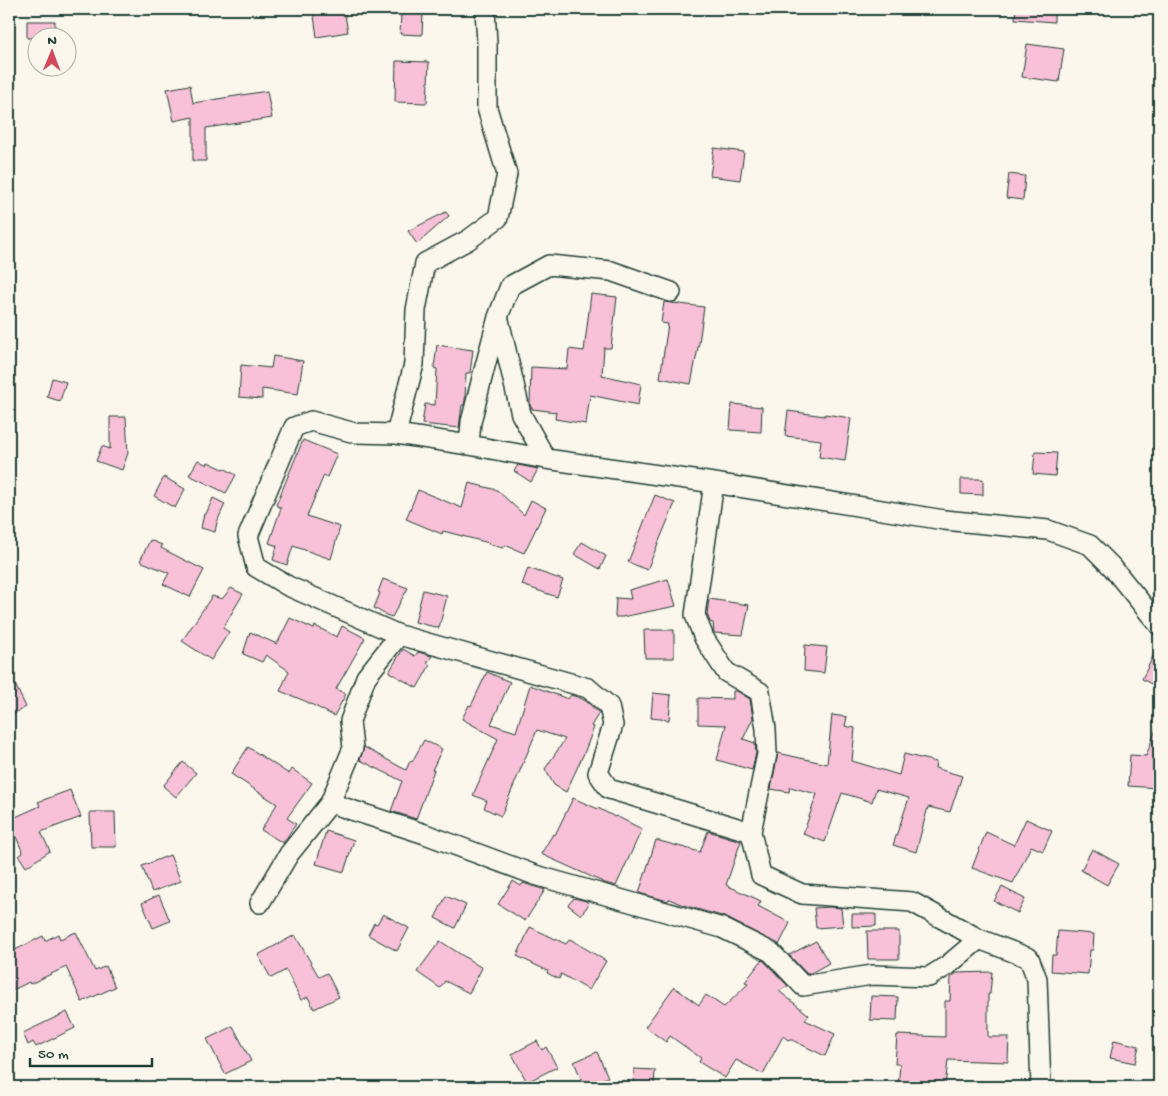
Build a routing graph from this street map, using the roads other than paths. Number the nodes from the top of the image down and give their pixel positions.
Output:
1 (485, 9) edge
2 (671, 292) dead end
3 (498, 317) junction
4 (396, 434) junction
5 (469, 445) junction
6 (546, 459) junction
7 (714, 483) junction
8 (1159, 625) edge
9 (399, 635) junction
10 (330, 803) junction
11 (751, 832) junction
12 (260, 903) dead end
13 (979, 939) junction
14 (1041, 1087) edge

1 - 4 street
2 - 3 street
3 - 5 street
3 - 6 street
4 - 5 street
4 - 9 street
5 - 6 street
6 - 7 street
7 - 8 street
7 - 11 street
9 - 10 street
9 - 11 street
10 - 12 street
10 - 13 street
11 - 13 street
13 - 14 street

